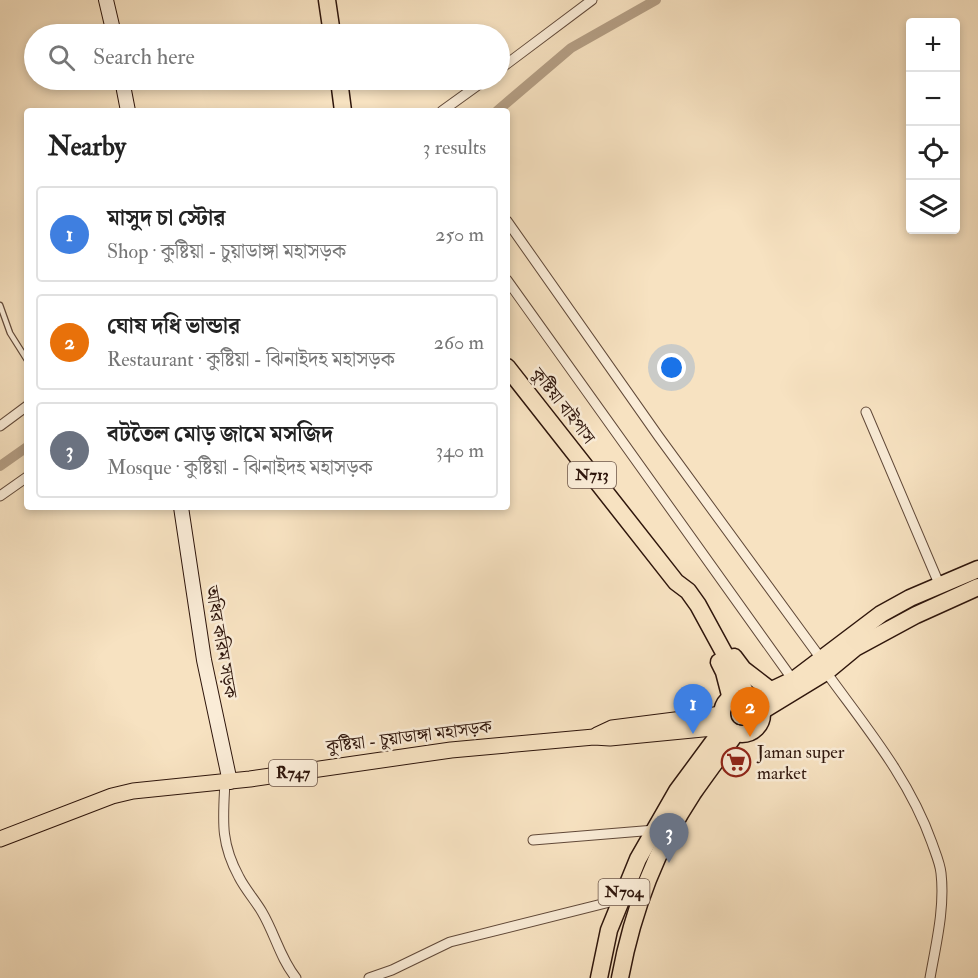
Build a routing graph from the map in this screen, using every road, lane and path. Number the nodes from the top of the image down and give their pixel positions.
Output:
1 (106, 0) edge
2 (327, 0) edge
3 (592, 0) edge
4 (112, 24) edge
5 (331, 24) edge
6 (510, 62) edge
7 (125, 90) edge
8 (340, 90) edge
9 (471, 90) edge
10 (128, 108) edge
11 (343, 108) edge
12 (446, 108) edge
13 (510, 225) edge
14 (510, 284) edge
15 (0, 305) edge
16 (24, 355) edge
17 (510, 371) edge
18 (24, 408) edge
19 (866, 412) dead end
20 (0, 426) edge
21 (24, 479) edge
22 (0, 496) edge
23 (181, 510) edge
24 (978, 569) edge
25 (940, 586) junction
26 (978, 587) edge
27 (894, 607) junction
28 (902, 623) junction
29 (706, 629) junction
30 (819, 669) junction
31 (794, 683) junction
32 (739, 710) junction
33 (227, 782) junction
34 (655, 830) junction
35 (0, 839) edge
36 (533, 840) dead end
37 (622, 899) junction
38 (296, 978) edge
39 (369, 978) edge
40 (599, 978) edge
41 (620, 978) edge
42 (930, 978) edge

1 - 4 main road
2 - 5 highway
3 - 6 street
7 - 10 main road
8 - 11 highway
9 - 12 street
13 - 30 street
14 - 31 street
15 - 16 lane
17 - 29 highway, কুষ্টিয়া বাইপাস / N713
18 - 20 street
19 - 25 street
21 - 22 street
23 - 33 main road, অধির করিম সড়ক
24 - 25 highway
25 - 27 highway
26 - 28 highway, N704
27 - 28 highway
27 - 30 highway
28 - 30 highway, N704
29 - 32 highway, কুষ্টিয়া বাইপাস / N713
29 - 32 highway
29 - 32 highway
30 - 31 highway, N704
30 - 42 street
31 - 32 highway, N704
31 - 32 highway
32 - 33 main road, কুষ্টিয়া - চুয়াডাঙ্গা মহাসড়ক / R747
32 - 34 highway, N704
32 - 41 highway, N704
33 - 35 main road, কুষ্টিয়া - চুয়াডাঙ্গা মহাসড়ক / R747
33 - 38 street
34 - 36 street
34 - 37 highway, N704
37 - 39 street
37 - 40 highway, N704

